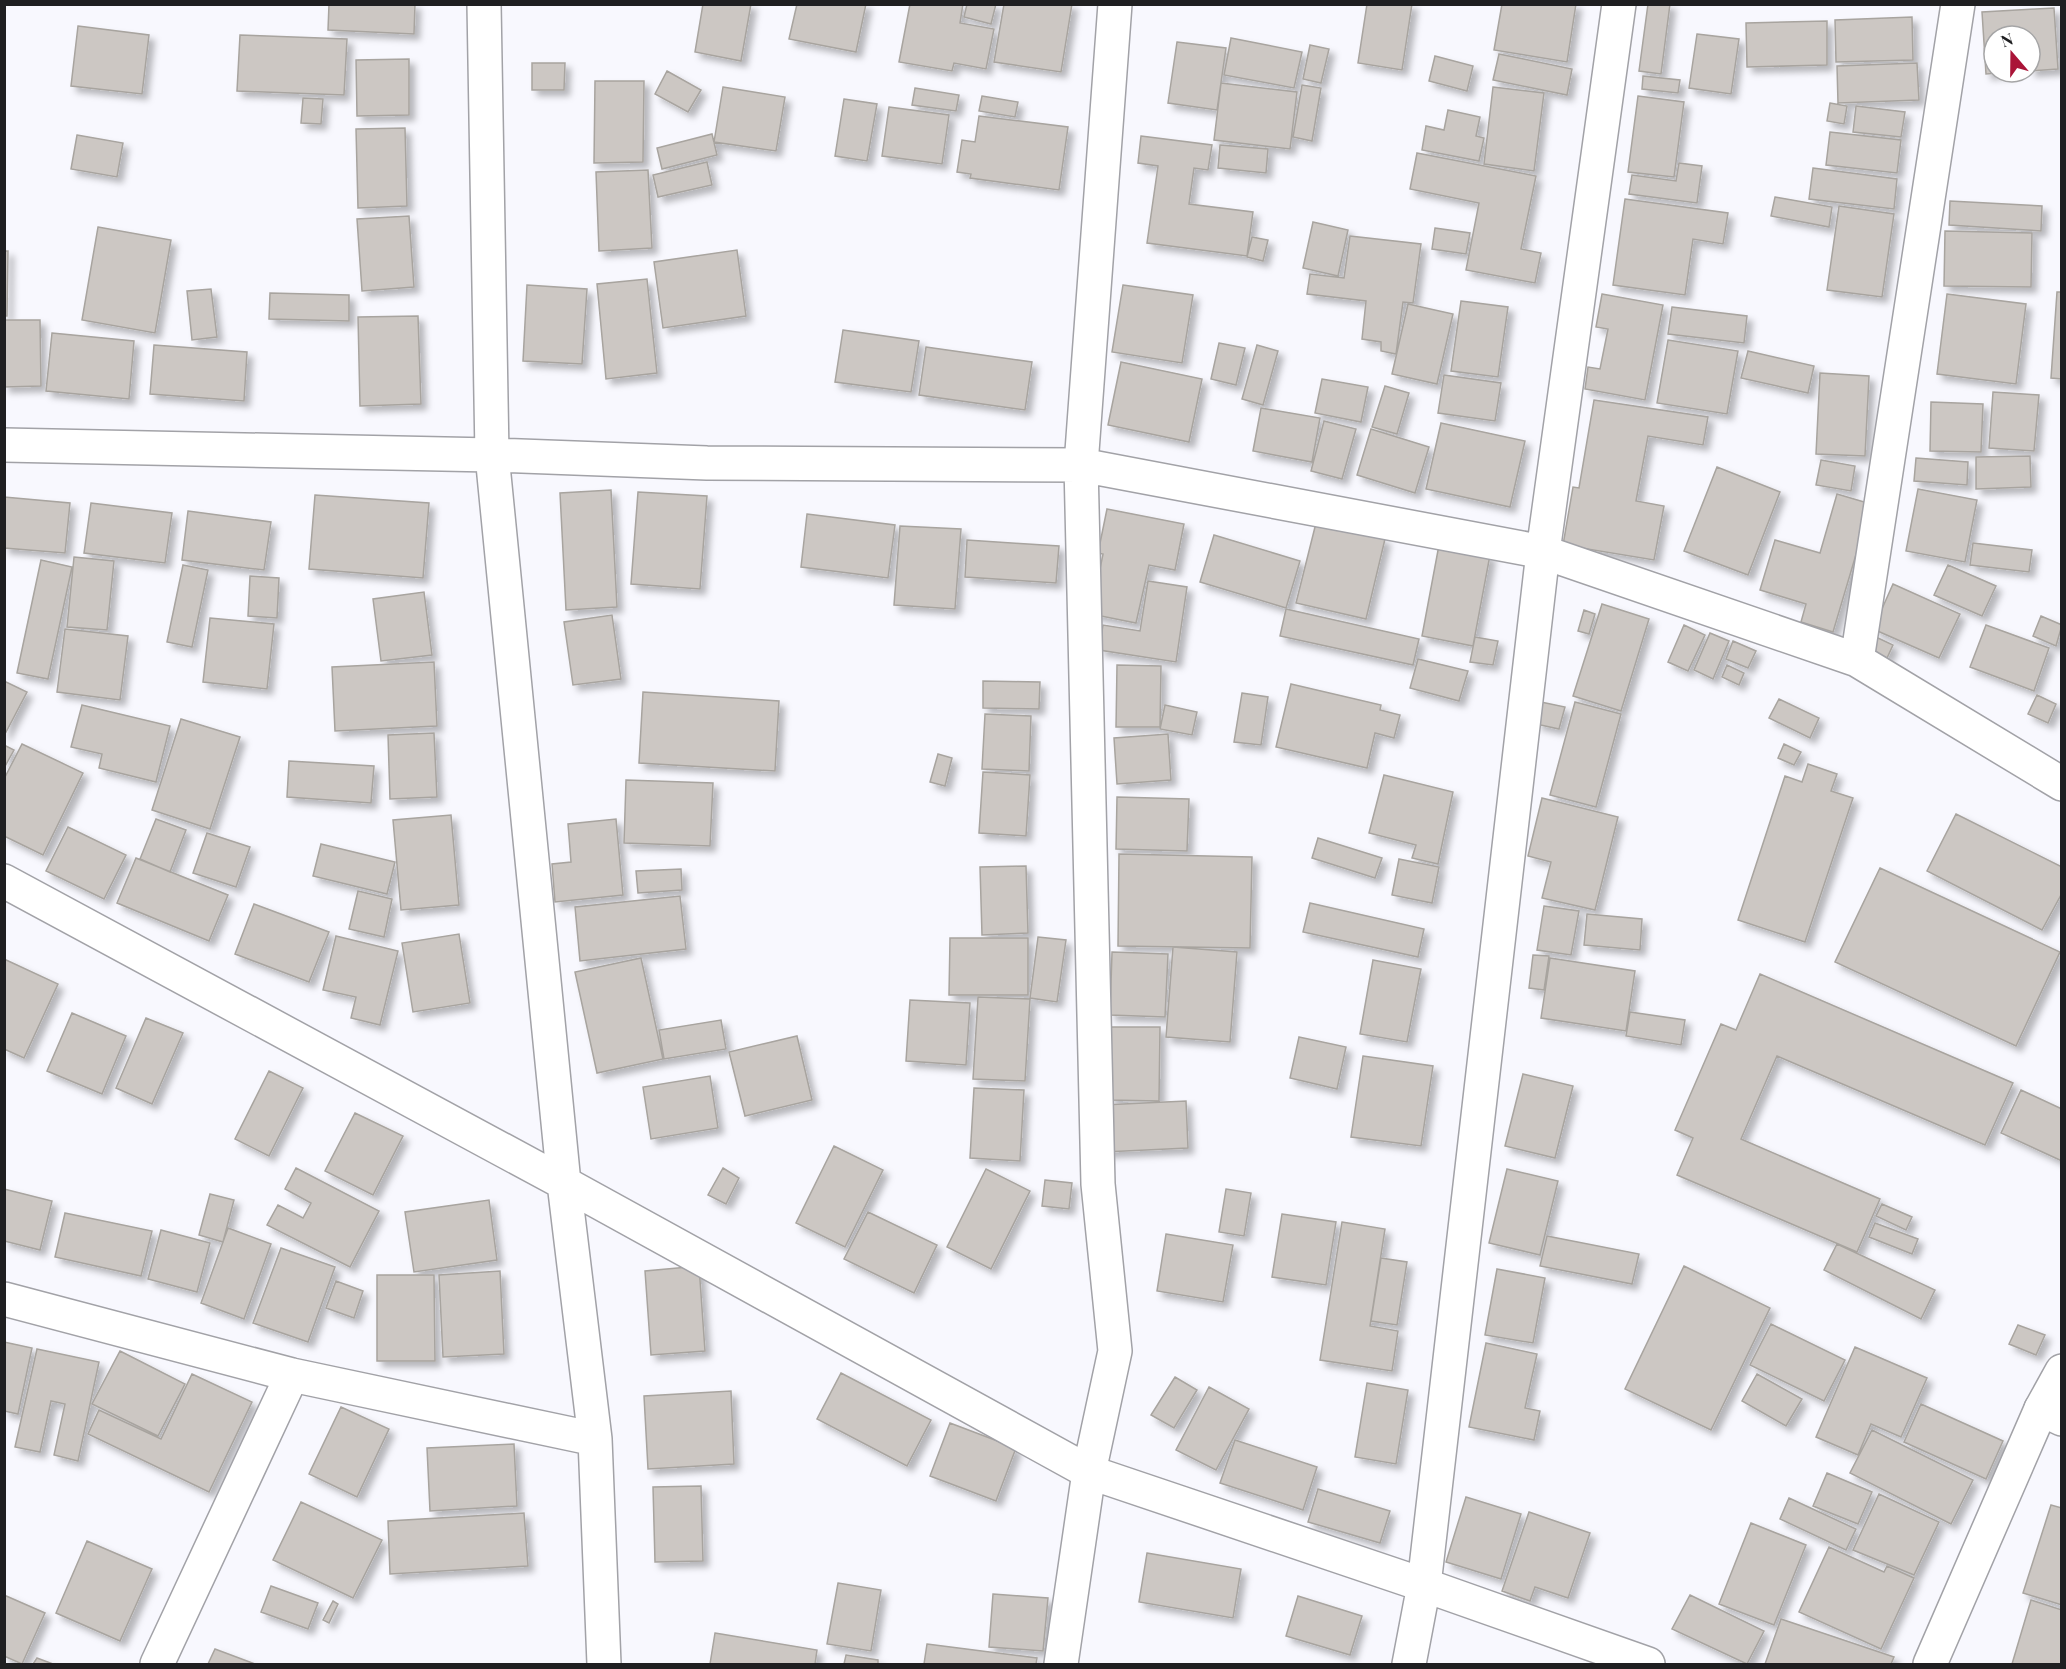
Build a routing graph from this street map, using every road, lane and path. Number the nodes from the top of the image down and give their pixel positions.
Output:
1 (484, 4) edge
2 (1115, 4) edge
3 (1619, 4) edge
4 (1958, 4) edge
5 (4, 445) edge
6 (492, 455) junction
7 (1081, 465) junction
8 (1543, 552) junction
9 (1857, 660) junction
10 (2061, 784) edge
11 (4, 881) edge
12 (564, 1183) junction
13 (4, 1299) edge
14 (2061, 1371) edge
15 (292, 1374) junction
16 (2051, 1414) edge
17 (595, 1439) junction
18 (1089, 1472) junction
19 (1424, 1585) junction
20 (157, 1665) edge
21 (604, 1665) edge
22 (1061, 1665) edge
23 (1409, 1665) edge
24 (1648, 1665) edge
25 (1930, 1665) edge

1 - 6 street
2 - 7 street
3 - 8 street
4 - 9 street
5 - 6 street
6 - 7 street
6 - 12 street
7 - 8 street
7 - 18 street
8 - 9 street
8 - 19 street
9 - 10 street
11 - 12 street
12 - 17 street
12 - 18 street
13 - 15 street
14 - 16 street
15 - 17 street
15 - 20 street
16 - 25 street
17 - 21 street
18 - 19 street
18 - 22 street
19 - 23 street
19 - 24 street

